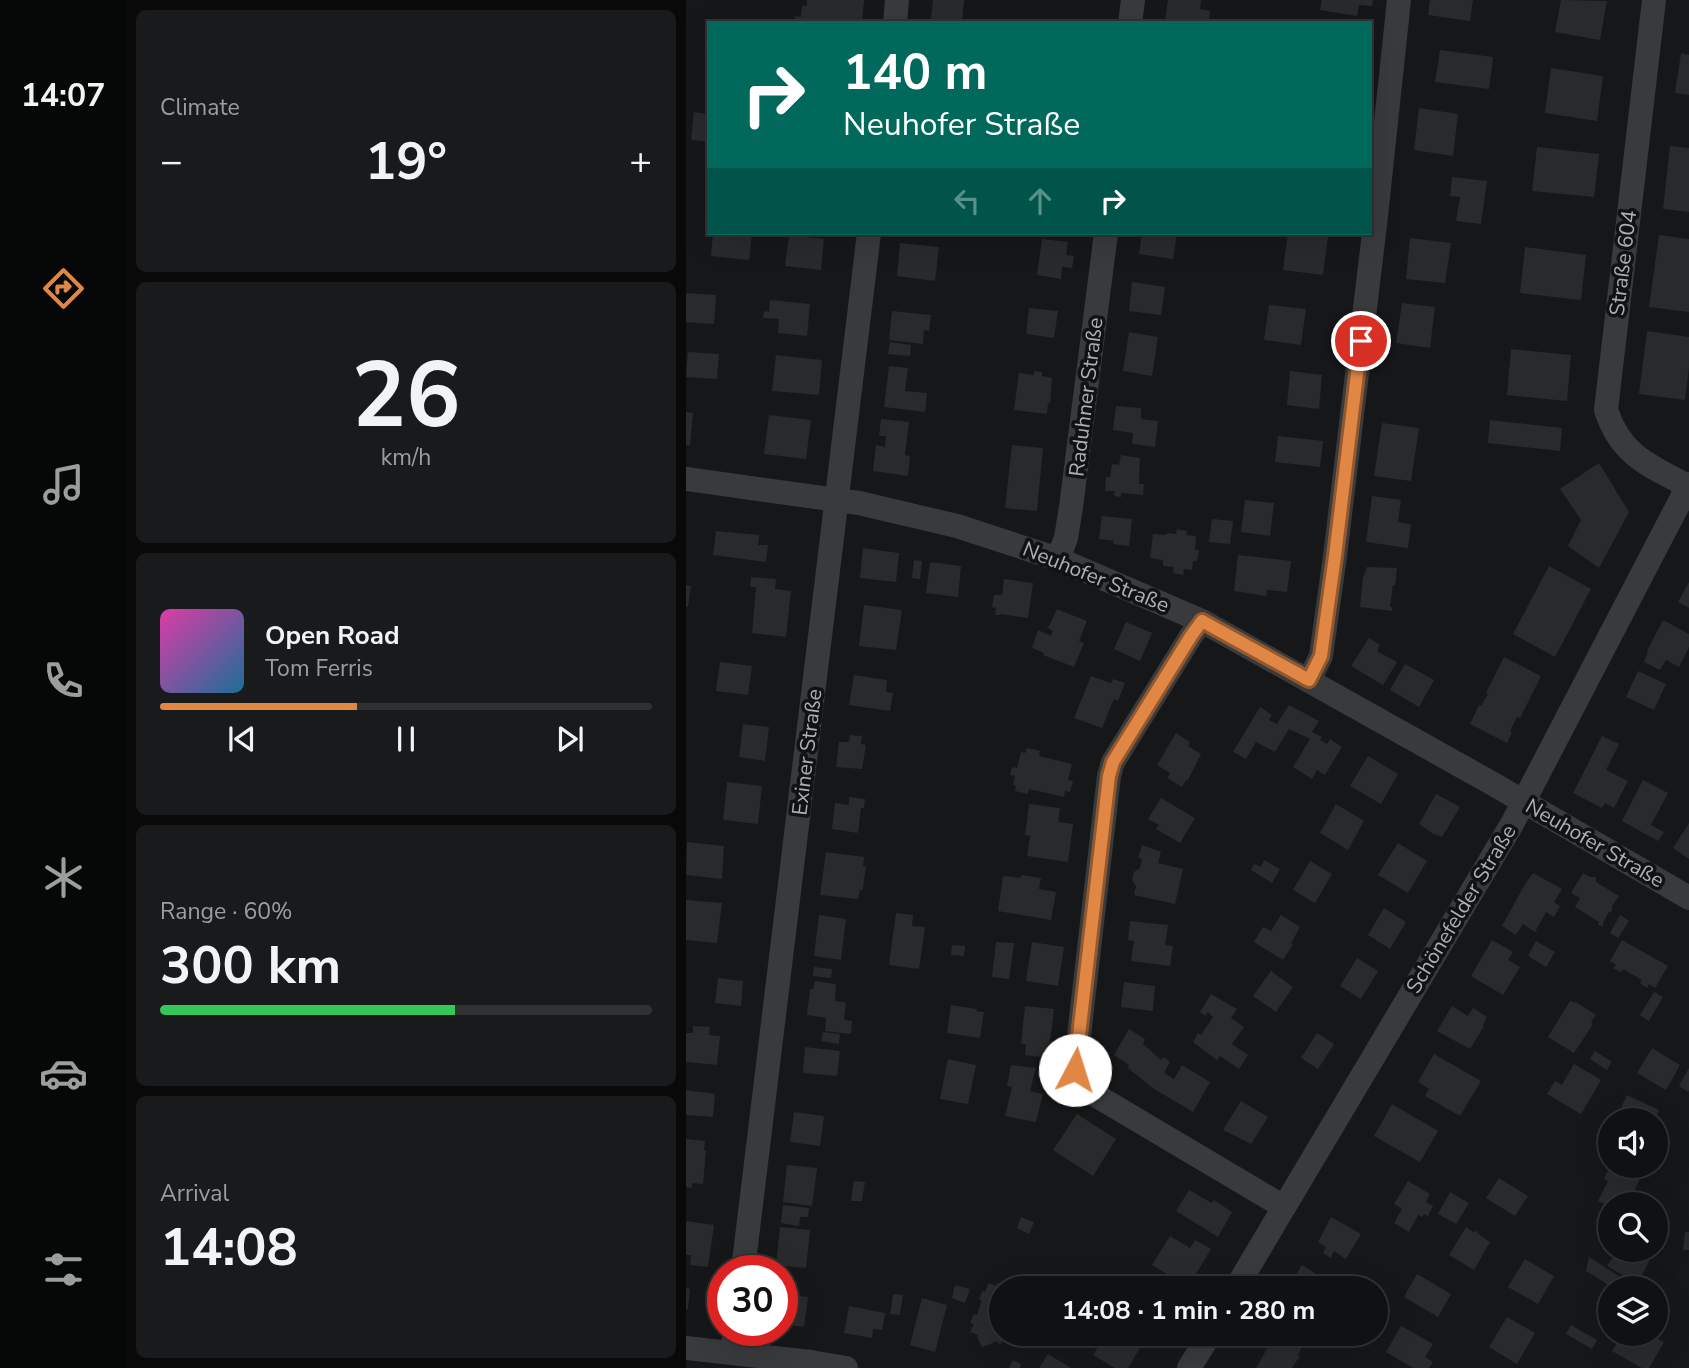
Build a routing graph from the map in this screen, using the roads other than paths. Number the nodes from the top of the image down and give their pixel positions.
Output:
1 (897, 0) edge
2 (1133, 0) edge
3 (1399, 0) edge
4 (1654, 0) edge
5 (895, 21) edge
6 (1130, 21) edge
7 (869, 235) edge
8 (1105, 235) edge
9 (686, 479) edge
10 (1688, 485) edge
11 (837, 499) junction
12 (1058, 559) junction
13 (1202, 621) junction
14 (1309, 680) junction
15 (1524, 802) junction
16 (1689, 898) edge
17 (1284, 1207) junction
18 (745, 1255) edge
19 (1243, 1276) edge
20 (707, 1345) edge
21 (752, 1346) edge
22 (1203, 1346) edge
23 (686, 1348) edge
24 (846, 1368) edge
25 (1189, 1368) edge

1 - 5 street
2 - 6 street
3 - 14 street
4 - 10 street, Straße 604
7 - 11 street, Exiner Straße
8 - 12 street, Raduhner Straße
9 - 11 street, Neuhofer Straße
10 - 15 street, Schönefelder Straße
11 - 12 street, Neuhofer Straße
11 - 18 street, Exiner Straße
12 - 13 street, Neuhofer Straße
13 - 14 street, Neuhofer Straße
13 - 17 street
14 - 15 street, Neuhofer Straße
15 - 16 street, Neuhofer Straße
15 - 17 street, Schönefelder Straße
17 - 19 street, Schönefelder Straße
20 - 23 street
21 - 24 street
22 - 25 street

